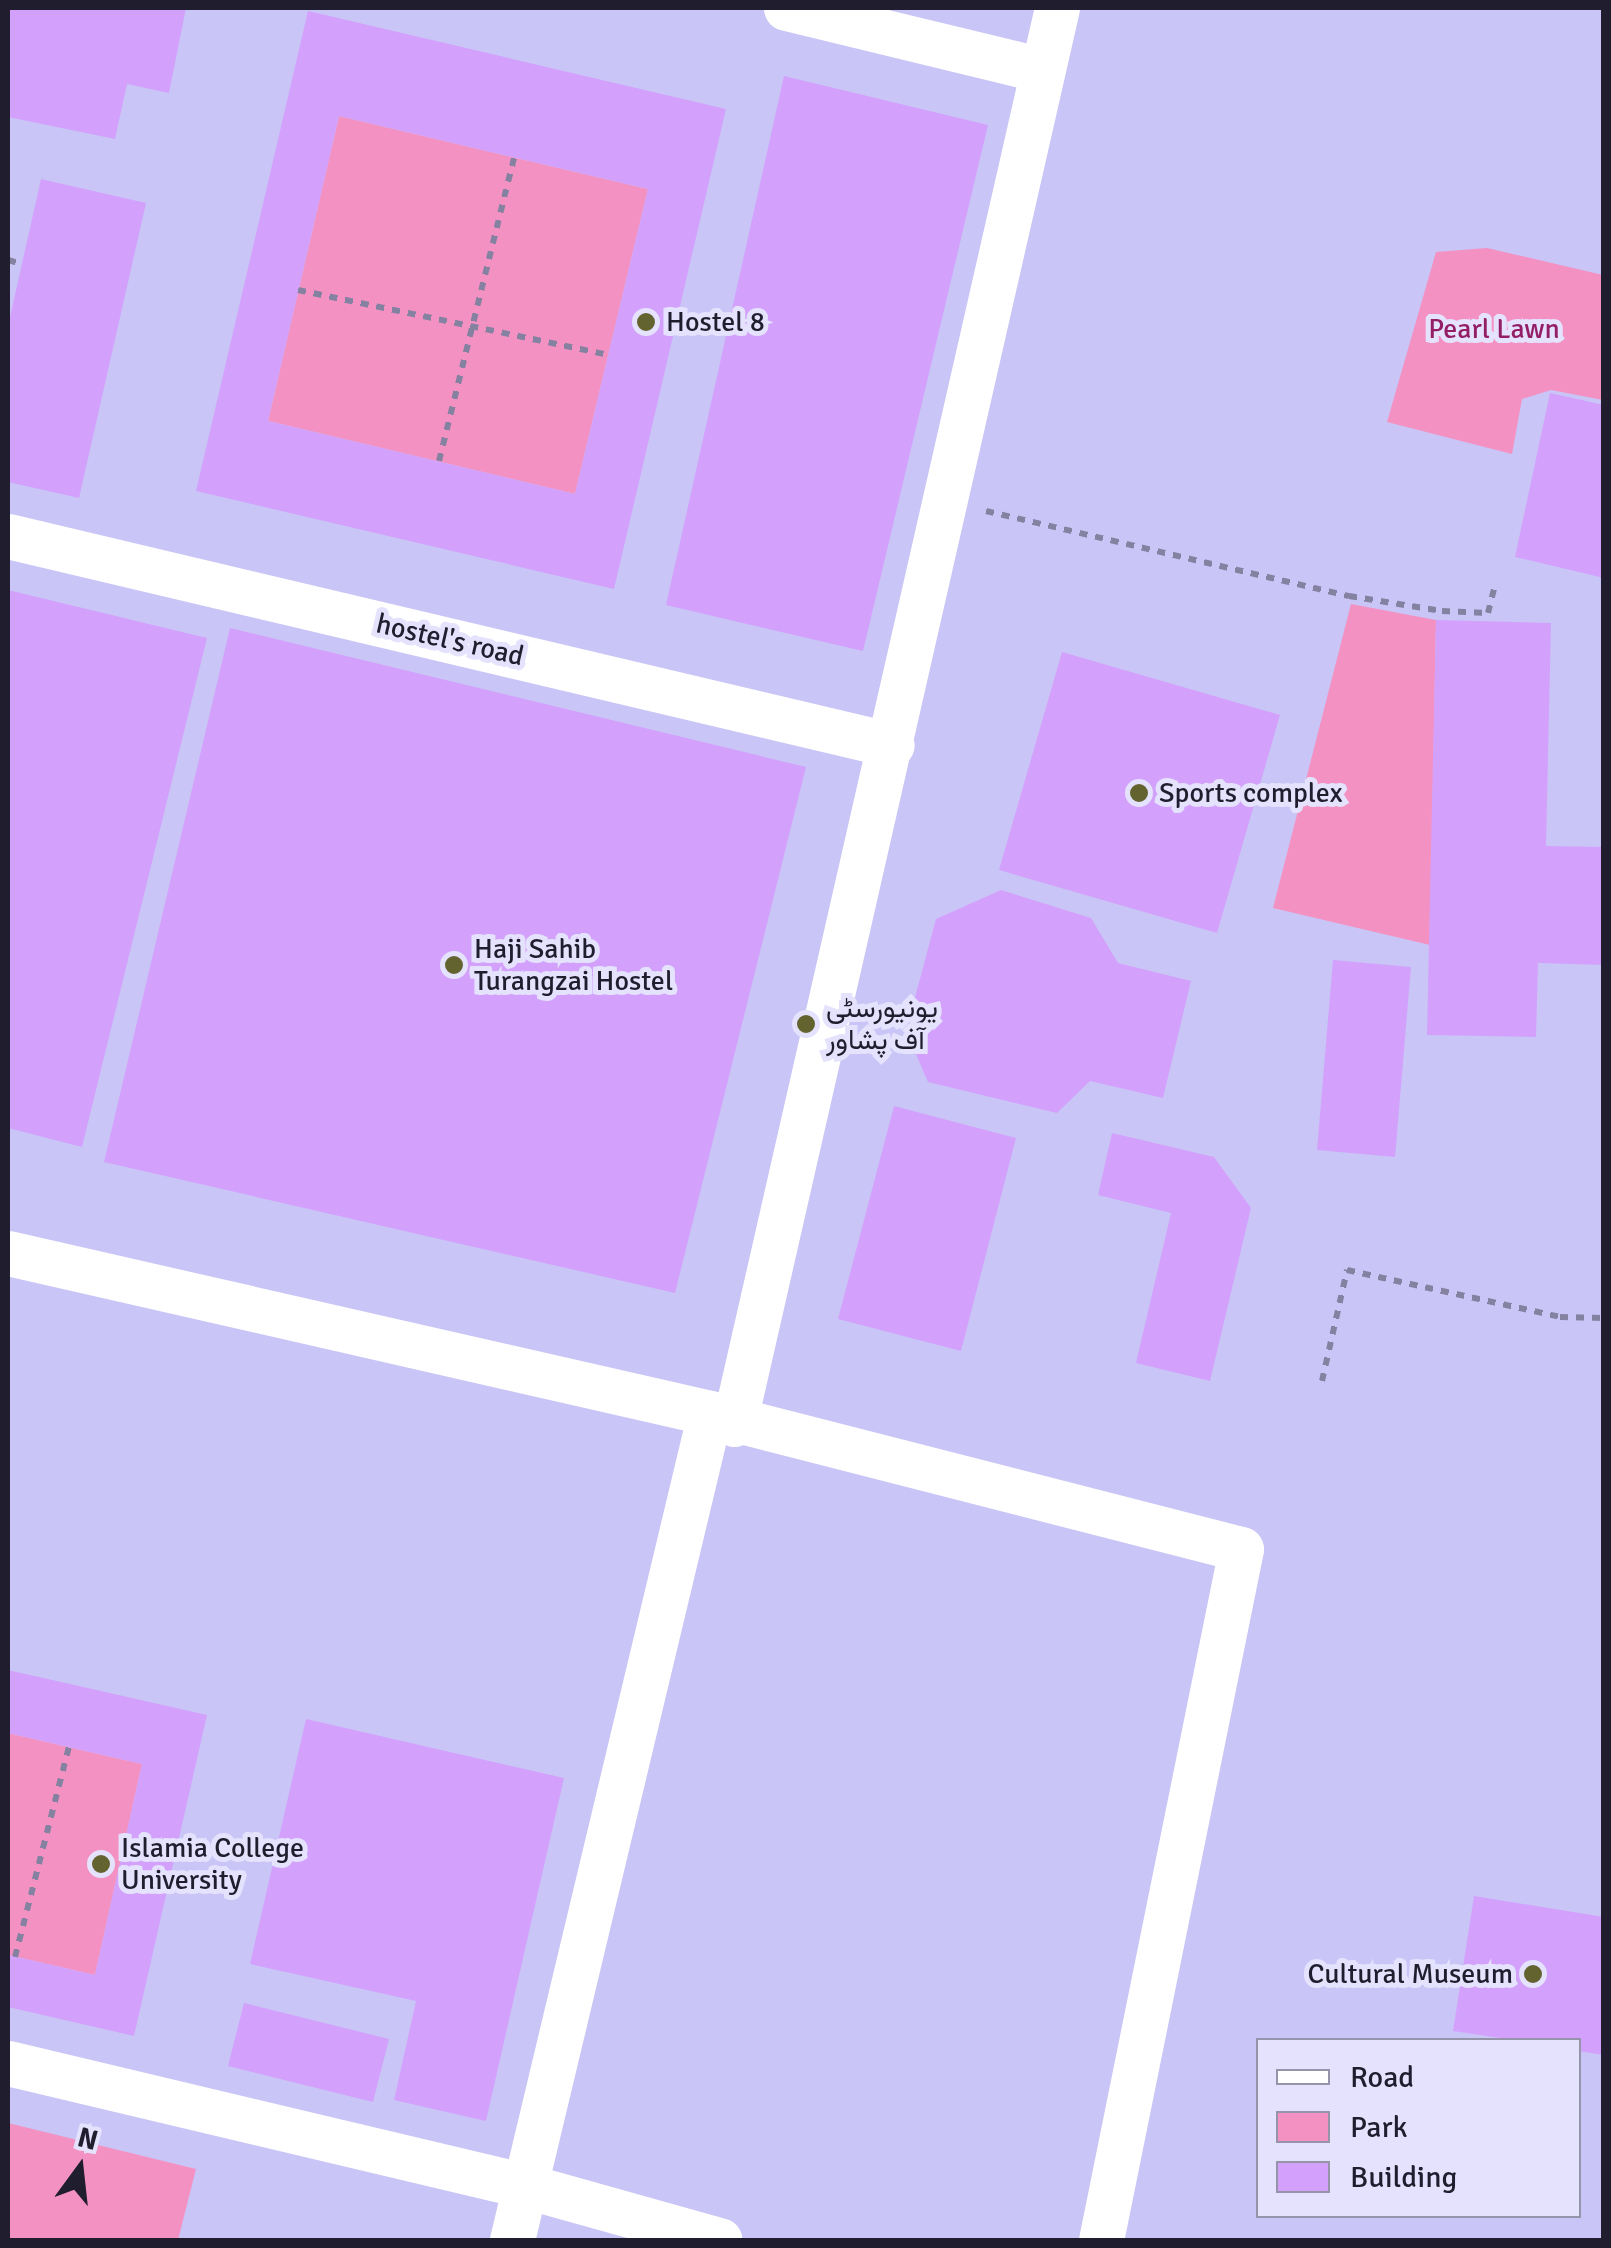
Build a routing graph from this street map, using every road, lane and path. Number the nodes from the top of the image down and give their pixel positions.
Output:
1 (786, 8) edge
2 (1058, 8) edge
3 (1043, 70) junction
4 (514, 157) dead end
5 (8, 260) edge
6 (22, 264) dead end
7 (298, 290) dead end
8 (472, 326) junction
9 (608, 354) dead end
10 (439, 461) dead end
11 (946, 501) junction
12 (8, 536) edge
13 (1495, 584) dead end
14 (892, 745) junction
15 (8, 1253) edge
16 (1604, 1318) edge
17 (1322, 1381) dead end
18 (722, 1418) junction
19 (69, 1747) dead end
20 (15, 1957) dead end
21 (8, 2063) edge
22 (526, 2186) junction
23 (512, 2240) edge
24 (720, 2240) edge
25 (1101, 2240) edge

1 - 3 street
2 - 3 street
3 - 11 street
4 - 8 path
5 - 6 path
7 - 8 path
8 - 9 path
8 - 10 path
11 - 13 path
11 - 14 street
12 - 14 street, hostel's road
14 - 18 street
15 - 18 street
16 - 17 path
18 - 22 street
18 - 25 street
19 - 20 path
21 - 22 street
22 - 23 street
22 - 24 street

